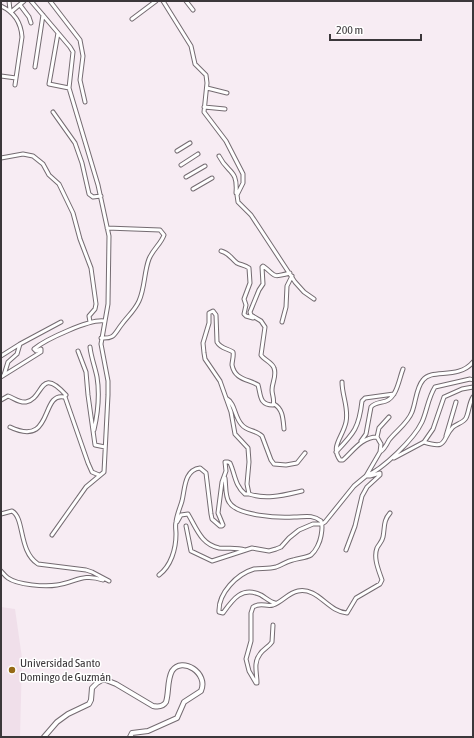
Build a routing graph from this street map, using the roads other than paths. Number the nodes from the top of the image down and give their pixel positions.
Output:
1 (9, 1) edge
2 (24, 1) edge
3 (32, 1) edge
4 (50, 1) edge
5 (156, 1) edge
6 (163, 1) edge
7 (186, 1) edge
8 (20, 5) junction
9 (1, 6) edge
10 (193, 10) dead end
11 (11, 11) junction
12 (43, 15) junction
13 (132, 19) dead end
14 (31, 23) dead end
15 (58, 33) junction
16 (35, 67) dead end
17 (1, 76) edge
18 (16, 78) junction
19 (15, 85) dead end
20 (69, 88) junction
21 (207, 88) junction
22 (227, 93) dead end
23 (85, 102) dead end
24 (204, 107) junction
25 (224, 109) dead end
26 (53, 112) dead end
27 (190, 143) dead end
28 (176, 151) dead end
29 (198, 154) dead end
30 (219, 156) dead end
31 (1, 158) edge
32 (181, 165) dead end
33 (205, 166) dead end
34 (186, 177) dead end
35 (212, 178) dead end
36 (193, 189) dead end
37 (237, 195) junction
38 (101, 196) junction
39 (107, 228) junction
40 (221, 251) dead end
41 (291, 274) junction
42 (314, 299) dead end
43 (254, 318) junction
44 (104, 320) junction
45 (62, 322) dead end
46 (90, 322) junction
47 (282, 322) dead end
48 (101, 338) junction
49 (20, 344) junction
50 (90, 347) dead end
51 (78, 351) dead end
52 (1, 356) edge
53 (473, 362) edge
54 (403, 370) dead end
55 (3, 376) edge
56 (473, 380) edge
57 (342, 382) dead end
58 (473, 387) edge
59 (394, 394) junction
60 (473, 396) edge
61 (65, 397) junction
62 (226, 398) junction
63 (1, 400) edge
64 (456, 402) dead end
65 (274, 404) junction
66 (389, 417) dead end
67 (10, 427) dead end
68 (284, 429) dead end
69 (94, 433) junction
70 (377, 437) junction
71 (424, 442) junction
72 (444, 442) junction
73 (360, 443) junction
74 (105, 447) junction
75 (336, 452) junction
76 (380, 452) junction
77 (305, 453) dead end
78 (392, 458) junction
79 (99, 475) junction
80 (225, 476) junction
81 (366, 476) junction
82 (302, 491) dead end
83 (249, 494) junction
84 (390, 513) dead end
85 (1, 514) edge
86 (176, 523) junction
87 (322, 524) junction
88 (186, 526) dead end
89 (52, 535) dead end
90 (245, 550) junction
91 (346, 550) dead end
92 (1, 571) edge
93 (158, 575) dead end
94 (275, 604) junction
95 (273, 625) dead end
96 (44, 737) edge
97 (130, 737) edge

1 - 11 street
2 - 8 street
3 - 12 street
4 - 23 street
5 - 13 street
6 - 21 street
7 - 10 street
8 - 11 street
8 - 14 street
9 - 11 street
11 - 18 street
12 - 15 street
12 - 16 street
15 - 20 street
15 - 20 street
17 - 18 street
18 - 19 street
20 - 38 street
21 - 22 street
21 - 24 street
24 - 25 street
24 - 37 street
26 - 38 street
27 - 28 street
29 - 32 street
30 - 37 street
31 - 46 street
33 - 34 street
35 - 36 street
37 - 41 street
38 - 39 street
39 - 44 street
39 - 48 street
40 - 43 street
41 - 42 street
41 - 43 street
41 - 47 street
43 - 65 street
44 - 46 street
44 - 48 street
45 - 49 street
46 - 55 street
48 - 74 street
49 - 52 street
49 - 55 street
50 - 69 street
51 - 69 street
53 - 76 street
54 - 59 street
56 - 78 street
57 - 75 street
58 - 71 street
59 - 73 street
59 - 75 street
60 - 72 street
61 - 63 street
61 - 67 street
61 - 79 street
62 - 65 street
62 - 77 street
62 - 83 street
64 - 72 street
65 - 68 street
66 - 70 street
69 - 74 street
70 - 73 street
70 - 76 street
71 - 72 street
71 - 78 street
73 - 75 street
74 - 79 street
76 - 81 street
78 - 81 street
79 - 89 street
80 - 83 street
80 - 86 street
80 - 87 street
81 - 87 street
81 - 91 street
82 - 83 street
84 - 94 street
85 - 92 street
86 - 90 street
86 - 93 street
87 - 90 street
87 - 94 street
88 - 90 street
94 - 95 street
96 - 97 main road

